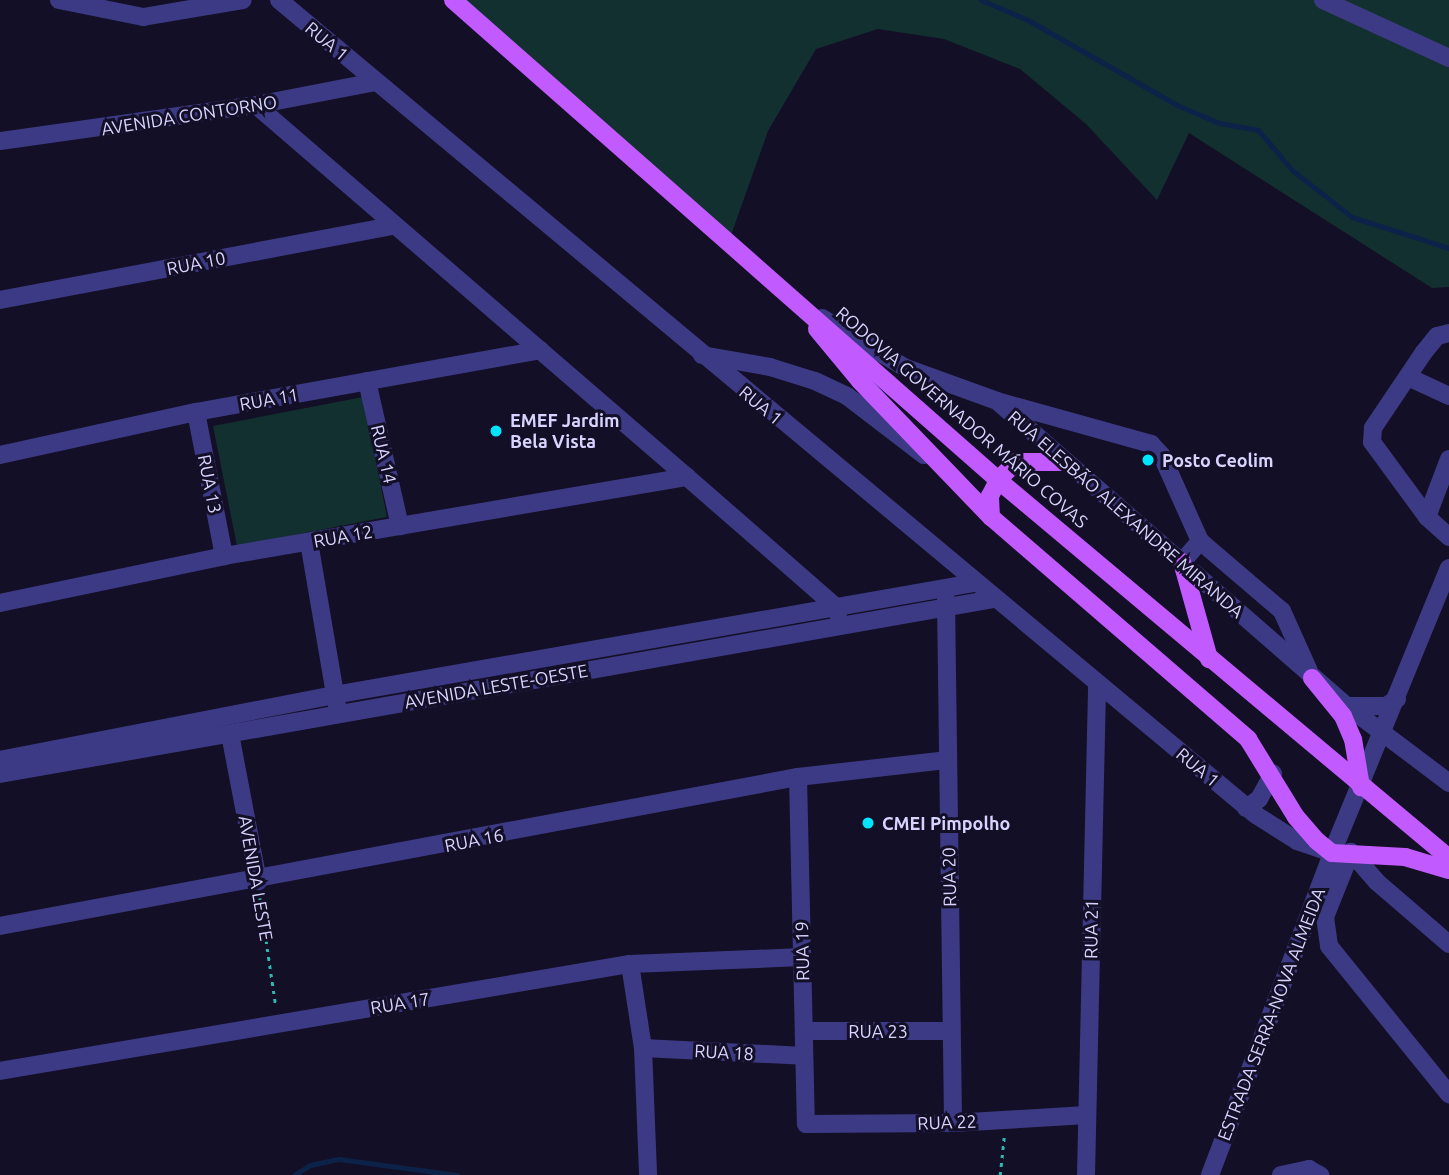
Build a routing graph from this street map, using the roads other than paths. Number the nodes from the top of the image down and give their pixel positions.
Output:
1 (61, 0) edge
2 (243, 0) edge
3 (279, 0) edge
4 (453, 0) edge
5 (1325, 0) edge
6 (1449, 58) edge
7 (376, 82) junction
8 (257, 105) junction
9 (0, 141) edge
10 (391, 226) junction
11 (780, 283) junction
12 (0, 300) edge
13 (813, 313) junction
14 (1449, 333) edge
15 (540, 350) junction
16 (702, 355) junction
17 (1408, 377) junction
18 (367, 381) junction
19 (1449, 396) edge
20 (997, 401) junction
21 (196, 412) junction
22 (0, 455) edge
23 (1449, 459) edge
24 (1063, 461) junction
25 (687, 477) junction
26 (954, 478) junction
27 (998, 480) junction
28 (991, 517) junction
29 (1427, 517) junction
30 (400, 526) junction
31 (1449, 537) edge
32 (1200, 541) junction
33 (309, 542) junction
34 (224, 556) junction
35 (1182, 562) junction
36 (1449, 570) edge
37 (974, 583) junction
38 (946, 588) junction
39 (993, 599) junction
40 (0, 603) edge
41 (836, 607) junction
42 (946, 609) junction
43 (841, 627) junction
44 (1209, 659) junction
45 (1312, 677) junction
46 (1097, 683) junction
47 (334, 695) junction
48 (1398, 699) junction
49 (1347, 706) junction
50 (338, 713) junction
51 (230, 734) junction
52 (1382, 734) junction
53 (0, 760) edge
54 (948, 760) junction
55 (0, 774) edge
56 (1273, 774) junction
57 (799, 778) junction
58 (1449, 782) edge
59 (1361, 788) junction
60 (1247, 808) junction
61 (1351, 852) junction
62 (1332, 853) junction
63 (1449, 858) edge
64 (1449, 870) edge
65 (258, 881) junction
66 (0, 926) edge
67 (1449, 944) edge
68 (802, 957) junction
69 (630, 964) junction
70 (804, 1031) junction
71 (951, 1031) junction
72 (643, 1048) junction
73 (804, 1056) junction
74 (0, 1071) edge
75 (1449, 1094) edge
76 (1087, 1115) junction
77 (953, 1123) junction
78 (806, 1124) joint
79 (648, 1175) edge
80 (1086, 1175) edge
81 (1210, 1175) edge
82 (1281, 1175) edge
83 (1320, 1175) edge

1 - 2 street
3 - 7 street, RUA 1
4 - 11 main road, RODOVIA GOVERNADOR MÁRIO COVAS
5 - 6 street
7 - 8 street, AVENIDA CONTORNO
7 - 16 street, RUA 1
8 - 9 street, AVENIDA CONTORNO
8 - 10 street
10 - 12 street, RUA 10
10 - 15 street
11 - 13 main road, RODOVIA GOVERNADOR MÁRIO COVAS
11 - 26 main road
13 - 20 street, RUA ELESBÃO ALEXANDRE MIRANDA
13 - 27 main road, RODOVIA GOVERNADOR MÁRIO COVAS
14 - 17 street
15 - 18 street, RUA 11
15 - 25 street
16 - 26 street
16 - 37 street, RUA 1
17 - 19 street
17 - 29 street
18 - 21 street, RUA 11
18 - 30 street, RUA 14
20 - 24 street, RUA ELESBÃO ALEXANDRE MIRANDA
20 - 32 street
21 - 22 street, RUA 11
21 - 34 street, RUA 13
23 - 29 street
24 - 27 main road
24 - 35 street, RUA ELESBÃO ALEXANDRE MIRANDA
25 - 30 street, RUA 12
25 - 41 street
26 - 28 main road
27 - 28 main road
27 - 44 main road, RODOVIA GOVERNADOR MÁRIO COVAS
28 - 56 main road
29 - 31 street
30 - 33 street, RUA 12
32 - 35 street
32 - 45 street
33 - 34 street, RUA 12
33 - 47 street
34 - 40 street, RUA 12
35 - 44 main road
35 - 45 street, RUA ELESBÃO ALEXANDRE MIRANDA
36 - 48 street
37 - 38 street, AVENIDA LESTE-OESTE
37 - 39 street, RUA 1
38 - 41 street, AVENIDA LESTE-OESTE
38 - 42 street, RUA 20
39 - 42 street, AVENIDA LESTE-OESTE
39 - 46 street, RUA 1
41 - 43 street
41 - 47 street, AVENIDA LESTE-OESTE
42 - 43 street, AVENIDA LESTE-OESTE
42 - 54 street, RUA 20
43 - 50 street, AVENIDA LESTE-OESTE
44 - 59 main road, RODOVIA GOVERNADOR MÁRIO COVAS
45 - 49 street, RUA ELESBÃO ALEXANDRE MIRANDA
45 - 59 main road
46 - 60 street, RUA 1
46 - 76 street, RUA 21
47 - 50 street
47 - 53 street, AVENIDA LESTE-OESTE
48 - 49 street
48 - 52 street
49 - 52 street, RUA ELESBÃO ALEXANDRE MIRANDA
50 - 51 street, AVENIDA LESTE-OESTE
51 - 55 street, AVENIDA LESTE-OESTE
51 - 65 street, AVENIDA LESTE
52 - 58 street, RUA ELESBÃO ALEXANDRE MIRANDA
52 - 59 street
54 - 57 street, RUA 16
54 - 71 street, RUA 20
56 - 60 street
56 - 62 main road
57 - 65 street, RUA 16
57 - 68 street, RUA 19
59 - 62 street
59 - 63 main road, RODOVIA GOVERNADOR MÁRIO COVAS
60 - 62 street, RUA 1
61 - 62 main road
61 - 64 main road
61 - 67 street
61 - 75 street
62 - 81 street, ESTRADA SERRA-NOVA ALMEIDA
65 - 66 street, RUA 16
68 - 69 street, RUA 17
68 - 70 street, RUA 19
69 - 72 street
69 - 74 street, RUA 17
70 - 71 street, RUA 23
70 - 73 street, RUA 19
71 - 77 street, RUA 20
72 - 73 street, RUA 18
72 - 79 street
73 - 78 street, RUA 19
76 - 77 street, RUA 22
76 - 80 street, RUA 21
77 - 78 street, RUA 22
82 - 83 street

